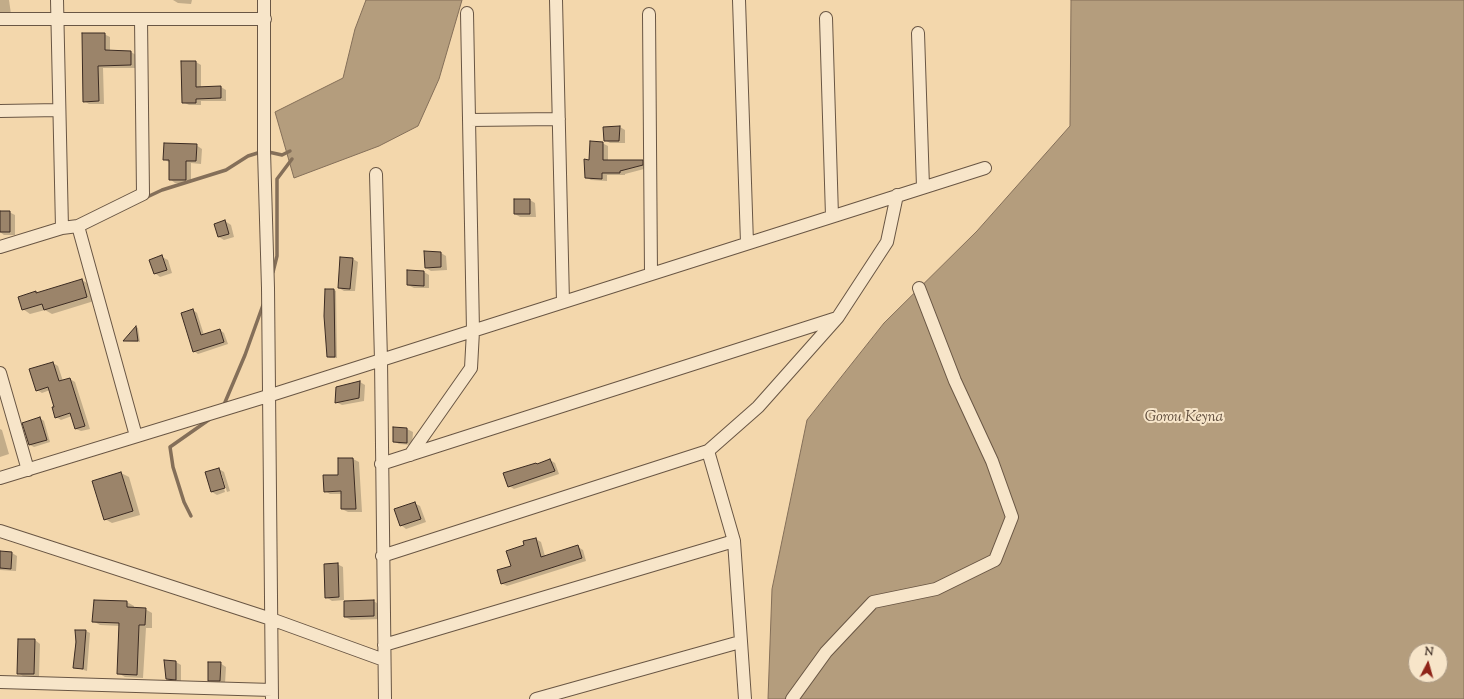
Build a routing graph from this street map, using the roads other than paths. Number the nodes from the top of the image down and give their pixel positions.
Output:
1 (57, 0) edge
2 (264, 0) edge
3 (556, 0) edge
4 (739, 0) edge
5 (466, 13) dead end
6 (649, 14) dead end
7 (826, 18) dead end
8 (0, 19) edge
9 (58, 19) junction
10 (141, 19) junction
11 (265, 19) junction
12 (918, 33) dead end
13 (59, 110) junction
14 (0, 111) edge
15 (559, 119) junction
16 (469, 120) junction
17 (985, 168) dead end
18 (376, 174) dead end
19 (923, 187) junction
20 (898, 195) junction
21 (832, 216) junction
22 (78, 226) junction
23 (62, 228) junction
24 (747, 243) junction
25 (0, 247) edge
26 (651, 274) junction
27 (919, 288) dead end
28 (563, 302) junction
29 (838, 317) junction
30 (473, 331) junction
31 (381, 360) junction
32 (0, 373) edge
33 (268, 396) junction
34 (136, 436) junction
35 (708, 451) junction
36 (410, 454) junction
37 (381, 464) junction
38 (28, 470) junction
39 (0, 478) edge
40 (0, 530) edge
41 (734, 541) junction
42 (382, 556) junction
43 (271, 619) junction
44 (740, 642) junction
45 (384, 645) junction
46 (384, 660) junction
47 (0, 682) edge
48 (272, 695) edge
49 (385, 699) edge
50 (536, 699) edge
51 (744, 699) edge
52 (792, 699) edge

1 - 9 street
2 - 11 street
3 - 15 street
4 - 24 street
5 - 16 street
6 - 26 street
7 - 21 street
8 - 9 street
9 - 10 street
9 - 13 street
10 - 11 street
10 - 22 street
11 - 33 street
12 - 19 street
13 - 14 street
13 - 23 street
15 - 16 street
15 - 28 street
16 - 30 street
17 - 19 street
18 - 31 street
19 - 20 street
20 - 21 street
20 - 29 street
21 - 24 street
22 - 23 street
22 - 34 street
23 - 25 street
24 - 26 street
26 - 28 street
27 - 52 street
28 - 30 street
29 - 35 street
29 - 36 street
30 - 31 street
30 - 36 street
31 - 33 street
31 - 37 street
32 - 38 street
33 - 34 street
33 - 43 street
34 - 38 street
35 - 41 street
35 - 42 street
36 - 37 street
37 - 42 street
38 - 39 street
40 - 43 street
41 - 44 street
41 - 45 street
42 - 45 street
43 - 46 street
43 - 48 street
44 - 50 street
44 - 51 street
45 - 46 street
46 - 49 street
47 - 48 street

